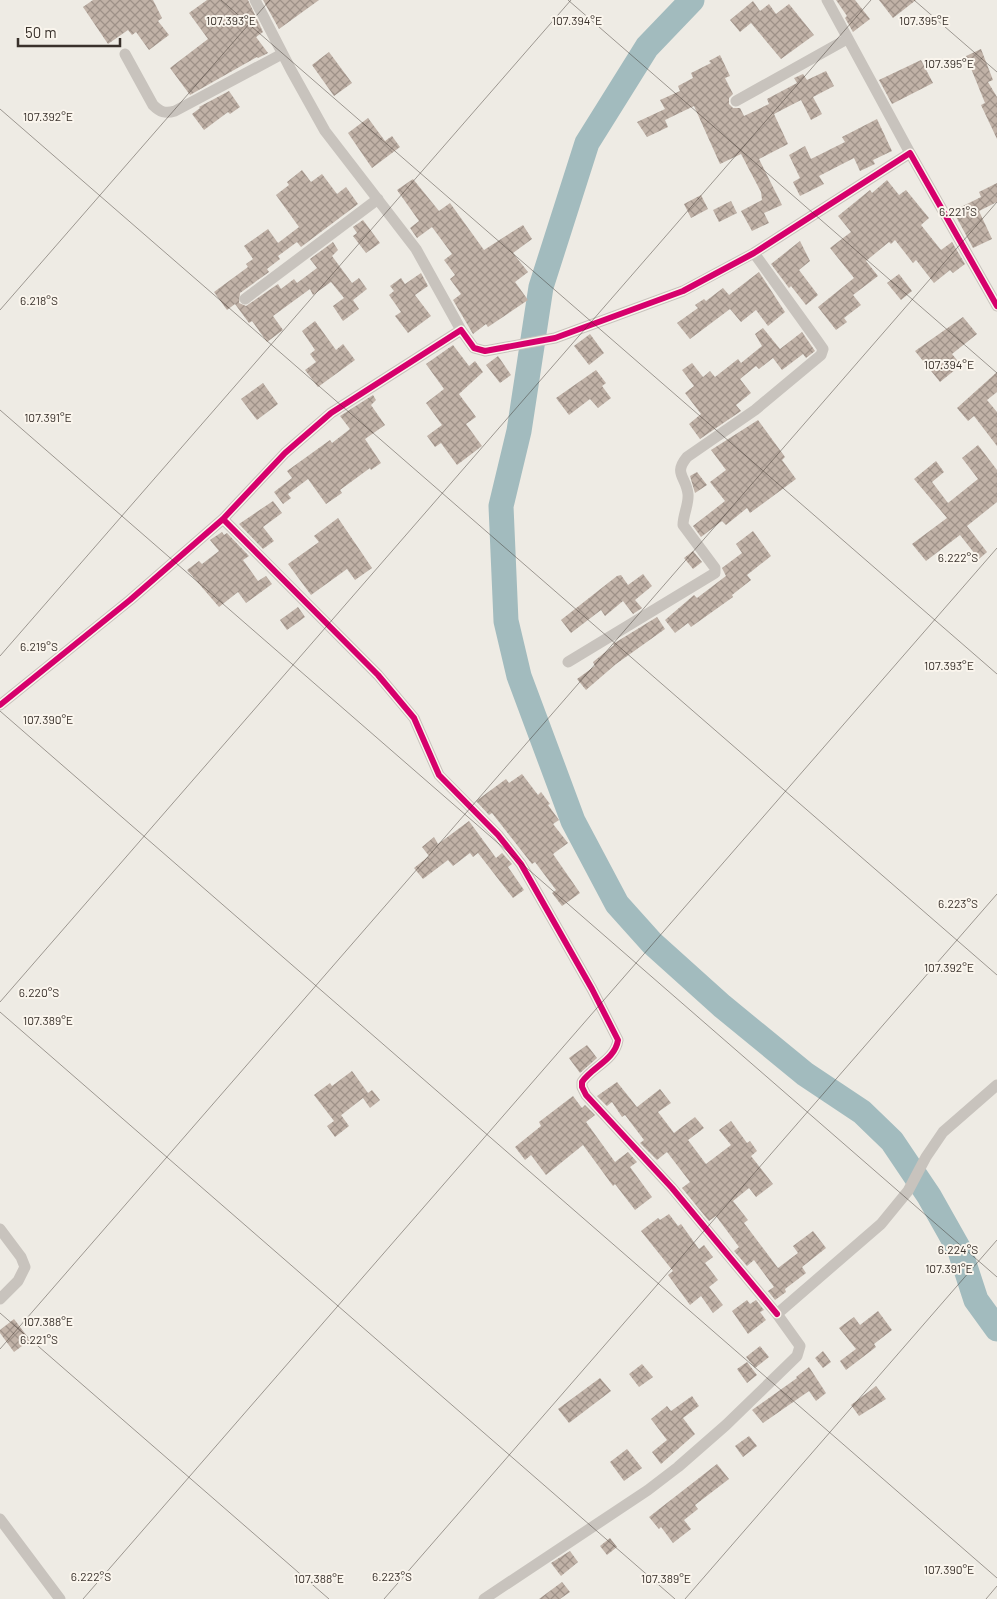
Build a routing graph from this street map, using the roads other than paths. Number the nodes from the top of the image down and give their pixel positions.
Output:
1 (255, 0) edge
2 (827, 0) edge
3 (847, 39) junction
4 (125, 54) dead end
5 (282, 54) junction
6 (736, 101) dead end
7 (910, 153) junction
8 (378, 199) junction
9 (754, 253) junction
10 (245, 299) dead end
11 (997, 306) edge
12 (461, 330) junction
13 (223, 519) junction
14 (568, 662) dead end
15 (0, 705) edge
16 (997, 1085) edge
17 (0, 1229) edge
18 (0, 1299) edge
19 (777, 1314) junction
20 (0, 1519) edge
21 (60, 1599) edge
22 (484, 1599) edge

1 - 5 street
2 - 3 street
3 - 6 street
3 - 7 street
4 - 5 street
5 - 8 street
7 - 9 street
7 - 11 street
8 - 10 street
8 - 12 street
9 - 12 street
9 - 14 street
12 - 13 street
13 - 15 street
13 - 19 street
16 - 19 street
17 - 18 street
19 - 22 street
20 - 21 street

